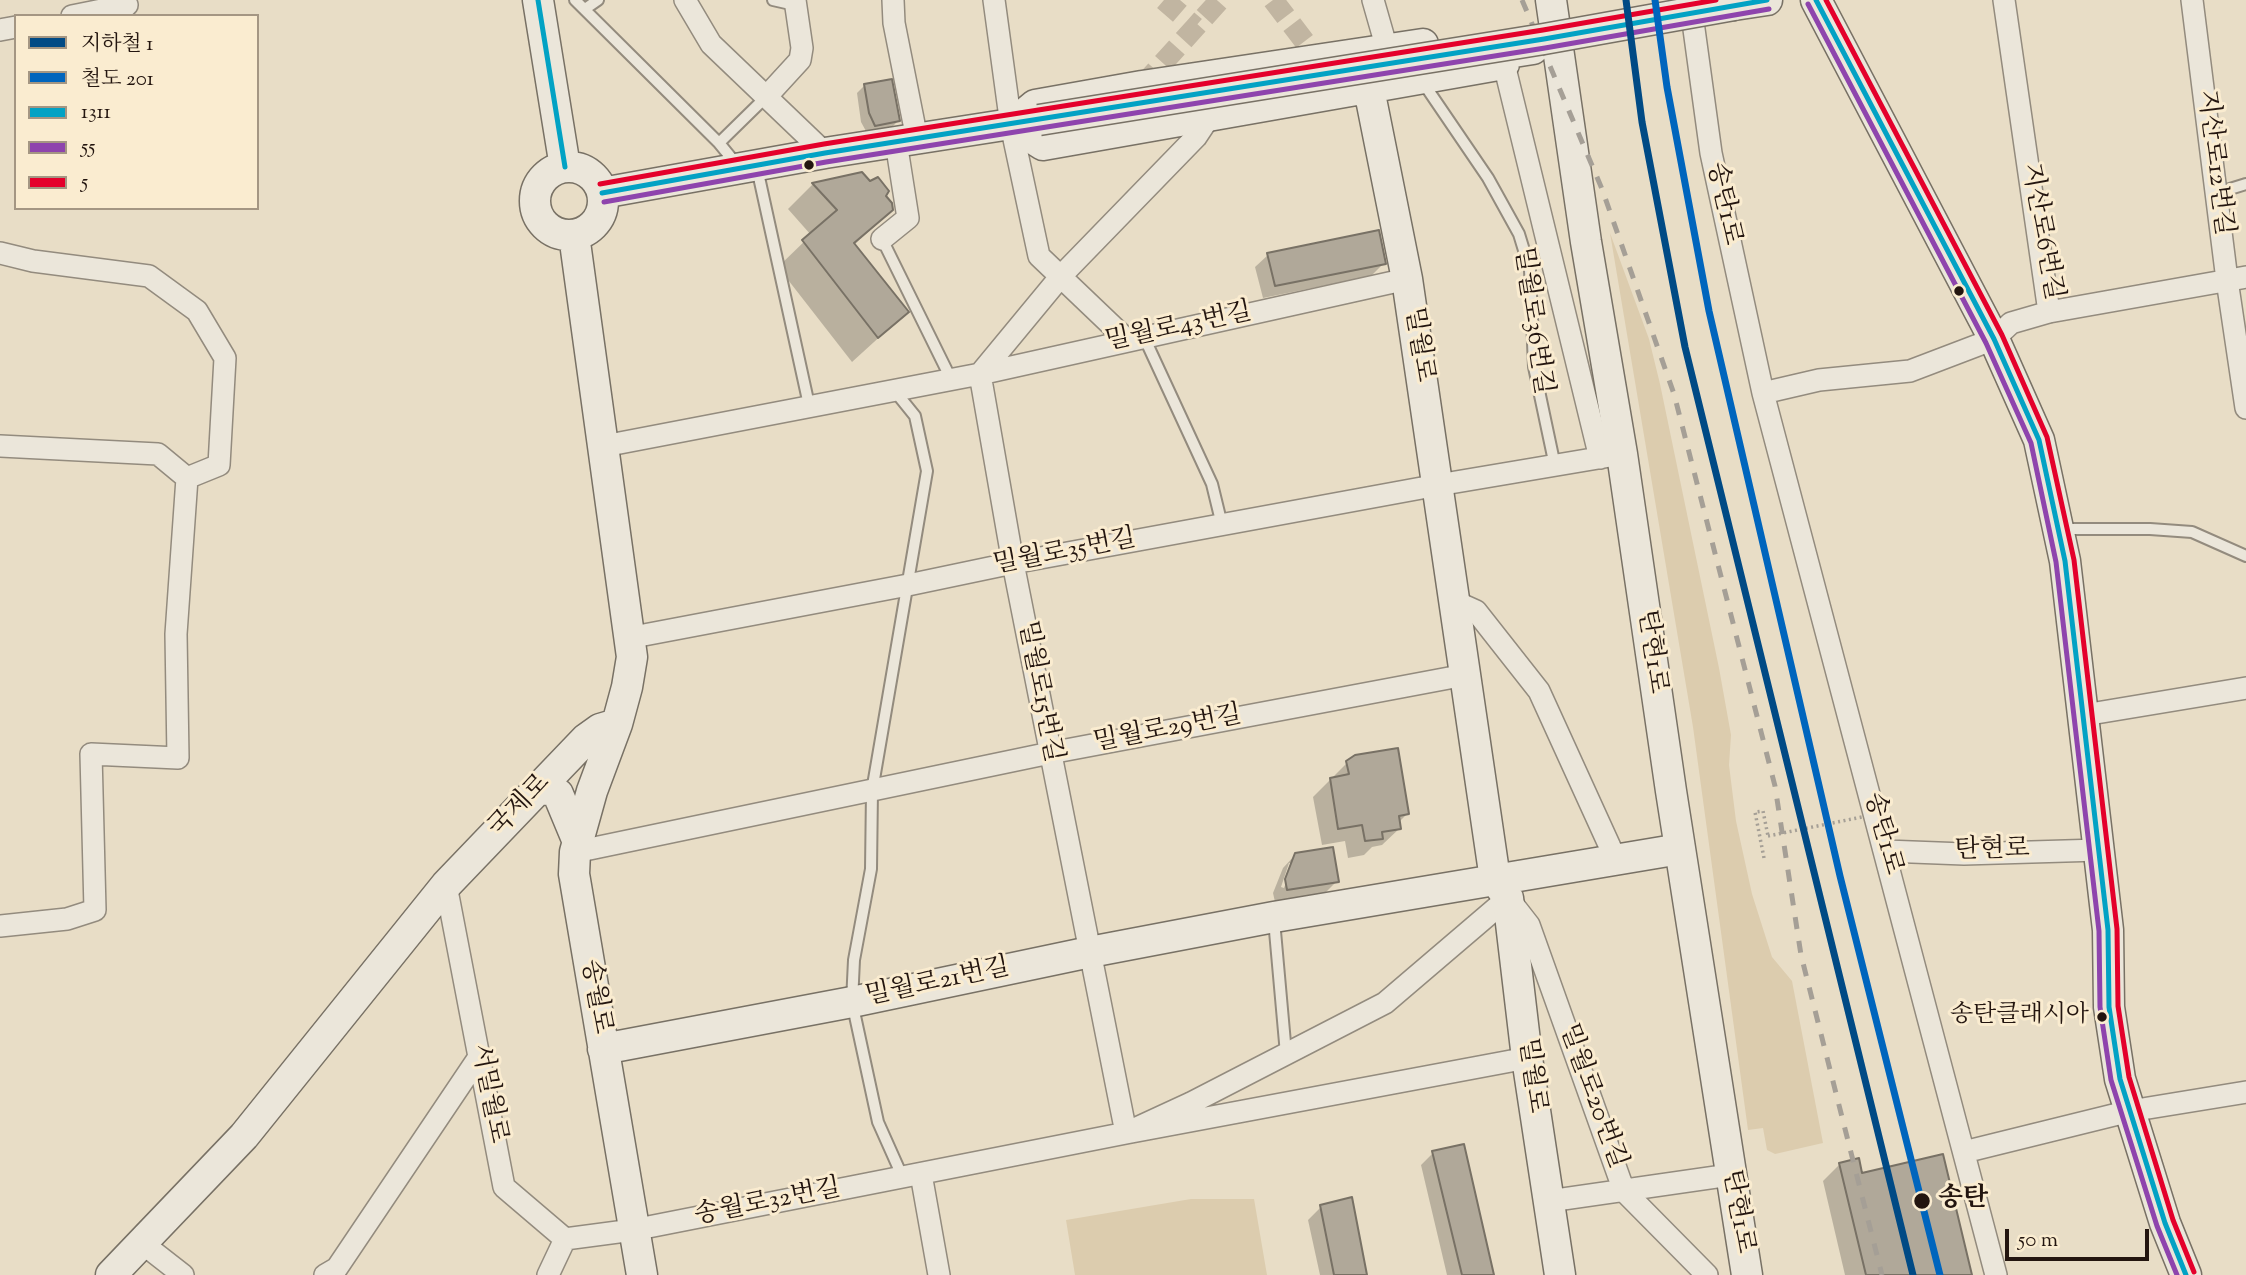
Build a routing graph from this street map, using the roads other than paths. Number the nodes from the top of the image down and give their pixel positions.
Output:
1 (538, 0) edge
2 (575, 0) edge
3 (598, 0) edge
4 (685, 0) edge
5 (773, 0) edge
6 (893, 0) edge
7 (994, 0) edge
8 (1373, 0) edge
9 (1767, 0) edge
10 (1816, 0) edge
11 (2004, 0) edge
12 (2192, 0) edge
13 (130, 1) edge
14 (795, 2) edge
15 (1691, 7) edge
16 (586, 9) junction
17 (80, 14) edge
18 (1552, 16) edge
19 (1387, 49) junction
20 (1504, 64) junction
21 (1420, 78) junction
22 (1369, 89) junction
23 (767, 96) junction
24 (1210, 116) junction
25 (1025, 122) junction
26 (906, 140) junction
27 (719, 143) junction
28 (825, 153) junction
29 (565, 167) junction
30 (748, 167) junction
31 (2246, 184) edge
32 (602, 193) junction
33 (2217, 193) junction
34 (575, 235) junction
35 (882, 239) joint
36 (0, 253) edge
37 (1061, 276) junction
38 (1407, 279) junction
39 (2237, 279) edge
40 (2049, 312) junction
41 (1135, 338) junction
42 (1994, 339) junction
43 (2241, 339) edge
44 (981, 374) junction
45 (951, 379) junction
46 (894, 390) junction
47 (1763, 393) junction
48 (809, 405) junction
49 (2246, 408) edge
50 (0, 446) edge
51 (604, 446) junction
52 (1611, 456) junction
53 (1555, 466) junction
54 (187, 478) junction
55 (1438, 485) junction
56 (1222, 525) junction
57 (2058, 529) junction
58 (2246, 556) edge
59 (1013, 563) junction
60 (908, 585) junction
61 (1456, 602) junction
62 (628, 638) junction
63 (1465, 675) junction
64 (2246, 688) edge
65 (2084, 715) junction
66 (617, 724) junction
67 (1050, 753) junction
68 (539, 789) junction
69 (872, 791) junction
70 (577, 847) junction
71 (1680, 849) junction
72 (2099, 850) junction
73 (1886, 851) junction
74 (1616, 860) junction
75 (446, 885) junction
76 (1502, 888) junction
77 (1273, 917) junction
78 (0, 926) edge
79 (1090, 952) junction
80 (852, 1002) junction
81 (603, 1049) junction
82 (1286, 1054) junction
83 (479, 1057) junction
84 (1527, 1058) junction
85 (2246, 1092) edge
86 (2130, 1111) junction
87 (1126, 1133) junction
88 (1964, 1152) junction
89 (1730, 1175) junction
90 (912, 1176) junction
91 (1624, 1191) junction
92 (1549, 1201) junction
93 (633, 1230) junction
94 (565, 1239) junction
95 (142, 1243) junction
96 (111, 1275) edge
97 (183, 1275) edge
98 (325, 1275) edge
99 (548, 1275) edge
100 (642, 1275) edge
101 (939, 1275) edge
102 (1560, 1275) edge
103 (1707, 1275) edge
104 (1747, 1275) edge
105 (1996, 1275) edge
106 (2186, 1275) edge

1 - 29 street
2 - 16 lane
3 - 16 lane
4 - 23 street
5 - 14 lane
6 - 26 street
7 - 25 street
8 - 19 street
9 - 25 street, bridge
10 - 42 street
11 - 40 street, 지산로6번길
12 - 33 street, 지산로12번길
13 - 17 street
14 - 23 street
15 - 47 street, 송탄1로
16 - 27 lane
18 - 19 street
18 - 20 street
18 - 52 street, 탄현1로
19 - 25 street
20 - 21 street
20 - 52 street
21 - 22 street
21 - 53 lane, 밀월로36번길
22 - 24 street
22 - 38 street, 밀월로
23 - 27 lane
23 - 28 street
24 - 25 street
24 - 37 street
25 - 26 street
25 - 37 street
26 - 28 street
26 - 35 street
27 - 30 lane
28 - 30 street
29 - 32 street
29 - 34 street
30 - 32 street
30 - 48 lane
31 - 33 lane
32 - 34 street
33 - 39 street, 지산로12번길
34 - 51 street
35 - 45 lane
36 - 54 street
37 - 41 street
37 - 44 street
38 - 41 street, 밀월로43번길
38 - 55 street, 밀월로
39 - 40 street, 지산로6번길
39 - 43 street, 지산로12번길
40 - 42 street
41 - 44 street, 밀월로43번길
41 - 56 lane
42 - 47 street
42 - 57 street
43 - 49 street, 지산로12번길
44 - 45 street, 밀월로43번길
44 - 59 street, 밀월로15번길
45 - 46 street, 밀월로43번길
46 - 48 street, 밀월로43번길
46 - 60 lane
47 - 73 street, 송탄1로
48 - 51 street, 밀월로43번길
50 - 54 street
51 - 62 street
52 - 53 street
52 - 71 street, 탄현1로
53 - 55 street
54 - 78 street
55 - 56 street, 밀월로35번길
55 - 61 street, 밀월로
56 - 59 street, 밀월로35번길
57 - 58 lane
57 - 65 street
59 - 60 street, 밀월로35번길
59 - 67 street, 밀월로15번길
60 - 62 street, 밀월로35번길
60 - 69 lane
61 - 63 street, 밀월로
61 - 74 street
62 - 66 street
63 - 67 street, 밀월로29번길
63 - 76 street, 밀월로
64 - 65 street
65 - 72 street
66 - 68 street, 국제로
66 - 70 street, 송월로
67 - 69 street, 밀월로29번길
67 - 79 street, 밀월로15번길
68 - 70 street
68 - 75 street, 국제로
69 - 70 street, 밀월로29번길
69 - 80 lane
70 - 81 street, 송월로
71 - 74 street
71 - 89 street, 탄현1로
72 - 73 street, 탄현로
72 - 86 street
73 - 88 street, 송탄1로
74 - 76 street
75 - 83 street, 서밀월로
75 - 95 street, 국제로
76 - 77 street, 밀월로21번길
76 - 82 street
76 - 84 street, 밀월로
76 - 91 street, 밀월로20번길
77 - 79 street, 밀월로21번길
77 - 82 lane
79 - 80 street, 밀월로21번길
79 - 87 street, 밀월로15번길
80 - 81 street, 밀월로21번길
80 - 90 lane
81 - 93 street, 송월로
82 - 87 street
83 - 94 street, 서밀월로
83 - 98 street
84 - 87 street
84 - 92 street, 밀월로
85 - 86 street
86 - 88 street
86 - 106 street
87 - 90 street, 송월로32번길
88 - 105 street, 송탄1로
89 - 91 street
89 - 104 street, 탄현1로
90 - 93 street, 송월로32번길
90 - 101 street
91 - 92 street
91 - 103 street, 밀월로20번길
92 - 102 street, 밀월로
93 - 94 street, 송월로32번길
93 - 100 street, 송월로
94 - 99 street
95 - 96 street, 국제로
95 - 97 street

